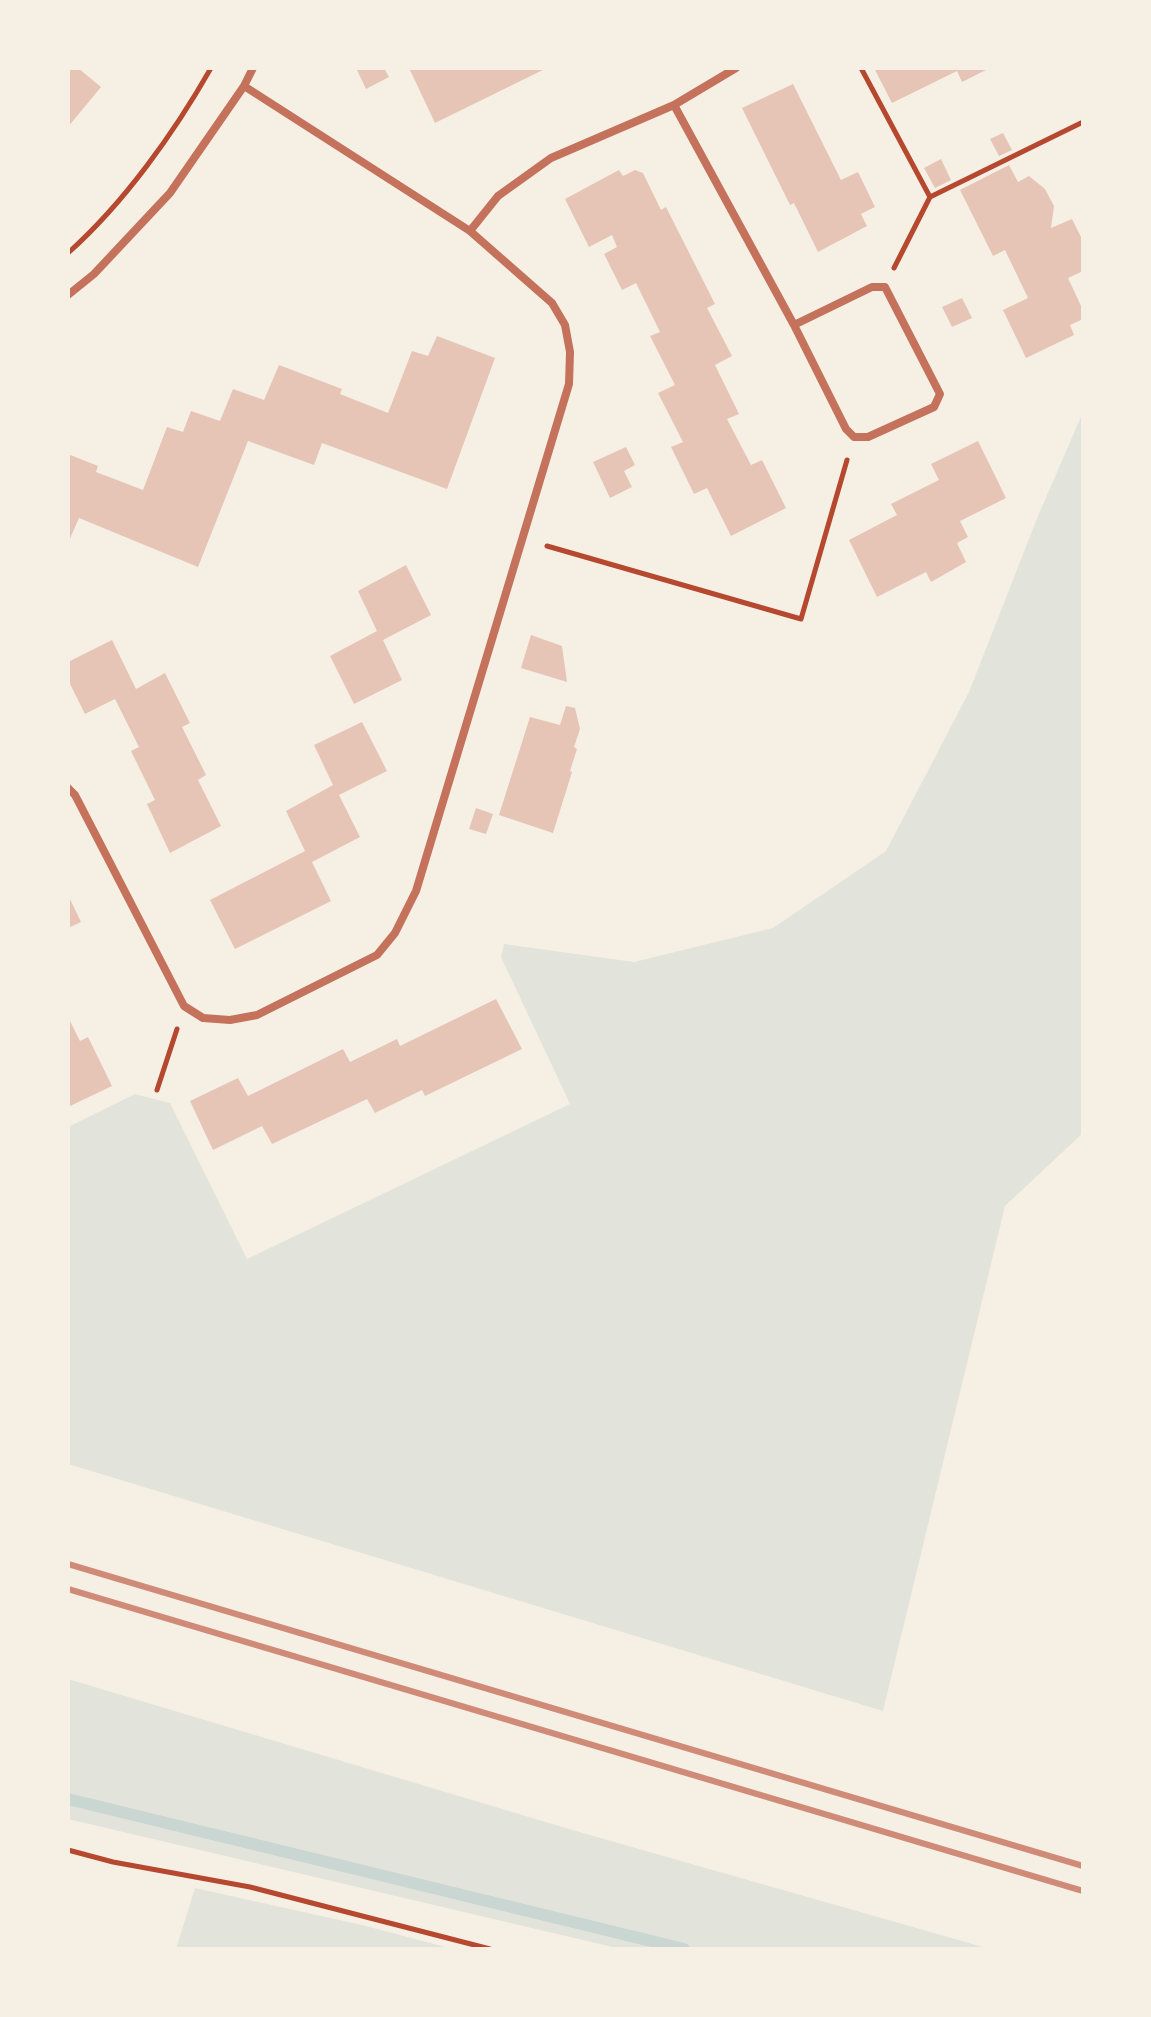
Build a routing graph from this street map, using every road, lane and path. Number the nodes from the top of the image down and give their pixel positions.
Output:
1 (211, 68) edge
2 (253, 68) edge
3 (736, 68) edge
4 (861, 68) edge
5 (244, 86) junction
6 (674, 105) junction
7 (1083, 122) edge
8 (930, 197) junction
9 (470, 231) junction
10 (68, 253) edge
11 (885, 287) junction
12 (68, 295) edge
13 (794, 325) junction
14 (854, 437) junction
15 (523, 539) junction
16 (68, 788) edge
17 (184, 1006) junction
18 (157, 1090) dead end
19 (68, 1850) edge
20 (490, 1949) edge

1 - 10 path
2 - 5 street
3 - 6 street
4 - 8 path
5 - 9 street
5 - 12 street
6 - 9 street
6 - 13 street
7 - 8 path
8 - 11 path
9 - 15 street
11 - 13 street
11 - 14 street
13 - 14 street
14 - 15 path
15 - 17 street
16 - 17 street
17 - 18 path
19 - 20 path

